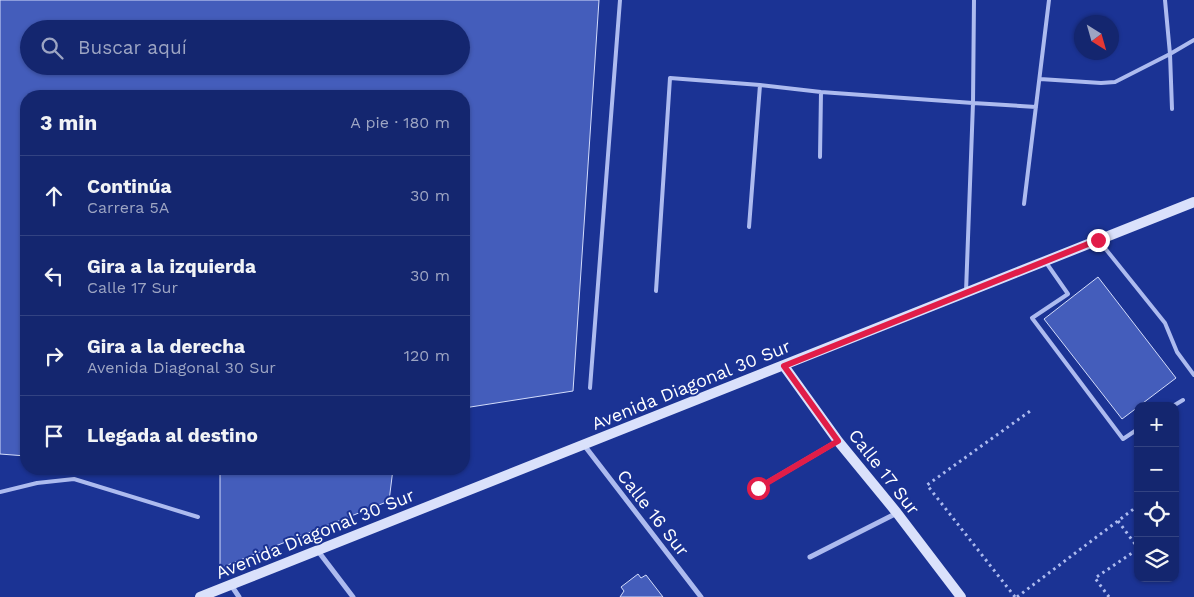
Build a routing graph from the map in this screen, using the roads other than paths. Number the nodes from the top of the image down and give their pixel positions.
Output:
1 (620, 0) edge
2 (974, 0) edge
3 (1049, 0) edge
4 (1166, 0) edge
5 (1194, 40) edge
6 (1170, 54) junction
7 (1040, 79) junction
8 (760, 85) junction
9 (820, 92) junction
10 (973, 103) junction
11 (1036, 107) junction
12 (1172, 109) dead end
13 (820, 157) dead end
14 (1194, 202) edge
15 (1024, 204) dead end
16 (749, 227) dead end
17 (1098, 240) junction
18 (1045, 261) junction
19 (656, 291) dead end
20 (966, 293) junction
21 (784, 366) junction
22 (1194, 375) edge
23 (590, 388) dead end
24 (1183, 400) dead end
25 (1179, 403) edge
26 (1134, 432) edge
27 (838, 441) junction
28 (584, 445) junction
29 (758, 488) dead end
30 (0, 492) edge
31 (897, 513) junction
32 (198, 517) dead end
33 (318, 550) junction
34 (810, 557) dead end
35 (230, 585) junction
36 (200, 597) edge
37 (240, 597) edge
38 (352, 597) edge
39 (701, 597) edge
40 (962, 597) edge

1 - 23 lane
2 - 10 lane
3 - 7 lane
4 - 6 lane
5 - 6 lane
6 - 7 lane
6 - 12 lane
7 - 11 lane
8 - 9 lane
8 - 16 lane
8 - 19 lane
9 - 10 lane
9 - 13 lane
10 - 11 lane
10 - 20 lane
11 - 15 lane
14 - 17 street, Avenida Diagonal 30 Sur
17 - 18 street, Avenida Diagonal 30 Sur
17 - 22 lane
18 - 20 street, Avenida Diagonal 30 Sur
18 - 26 lane
20 - 21 street, Avenida Diagonal 30 Sur
21 - 27 street, Calle 17 Sur
21 - 28 street, Avenida Diagonal 30 Sur
24 - 25 lane
27 - 29 street
27 - 31 street, Calle 17 Sur
28 - 33 street, Avenida Diagonal 30 Sur
28 - 39 street, Calle 16 Sur
30 - 32 lane
31 - 34 street
31 - 40 street, Calle 17 Sur
33 - 35 street, Avenida Diagonal 30 Sur
33 - 38 street
35 - 36 street, Avenida Diagonal 30 Sur
35 - 37 street

